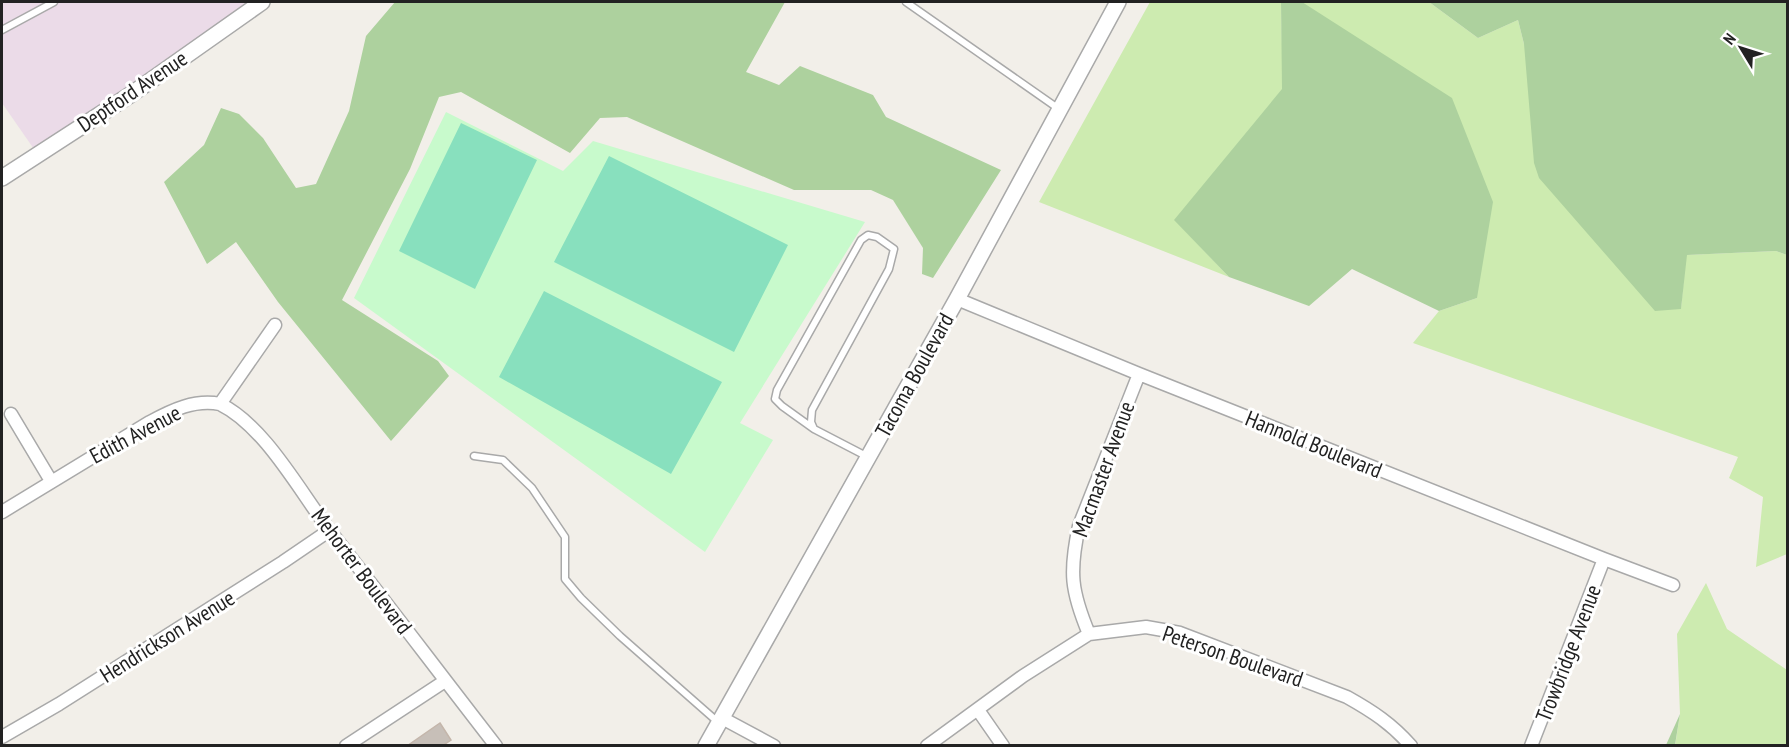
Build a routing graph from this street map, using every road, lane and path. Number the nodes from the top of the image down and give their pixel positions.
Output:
1 (54, 2) edge
2 (262, 2) edge
3 (906, 2) edge
4 (1118, 2) edge
5 (2, 30) edge
6 (1060, 110) junction
7 (2, 178) edge
8 (957, 299) junction
9 (275, 325) dead end
10 (1139, 374) junction
11 (220, 404) junction
12 (11, 414) dead end
13 (814, 429) junction
14 (474, 456) dead end
15 (868, 458) junction
16 (51, 481) junction
17 (2, 512) edge
18 (330, 530) junction
19 (1604, 559) junction
20 (1673, 585) dead end
21 (1089, 634) junction
22 (445, 681) junction
23 (978, 710) junction
24 (720, 721) junction
25 (2, 737) edge
26 (346, 746) edge
27 (496, 746) edge
28 (706, 746) edge
29 (774, 746) edge
30 (927, 746) edge
31 (1003, 746) edge
32 (1411, 746) edge
33 (1531, 746) edge

1 - 5 lane
2 - 7 street, Deptford Avenue
3 - 6 lane
4 - 6 street, Tacoma Boulevard
6 - 8 street, Tacoma Boulevard
8 - 10 street, Hannold Boulevard
8 - 15 street, Tacoma Boulevard
9 - 11 street
10 - 19 street, Hannold Boulevard
10 - 21 street, Macmaster Avenue
11 - 16 street, Edith Avenue
11 - 18 street, Mehorter Boulevard
12 - 16 street
13 - 13 lane
13 - 15 lane
14 - 24 lane
15 - 24 street, Tacoma Boulevard
16 - 17 street, Edith Avenue
18 - 22 street, Mehorter Boulevard
18 - 25 street, Hendrickson Avenue
19 - 20 street, Hannold Boulevard
19 - 33 street, Trowbridge Avenue
21 - 23 street, Peterson Boulevard
21 - 32 street, Peterson Boulevard
22 - 26 street
22 - 27 street, Mehorter Boulevard
23 - 30 street, Peterson Boulevard
23 - 31 street
24 - 28 street, Tacoma Boulevard
24 - 29 street

